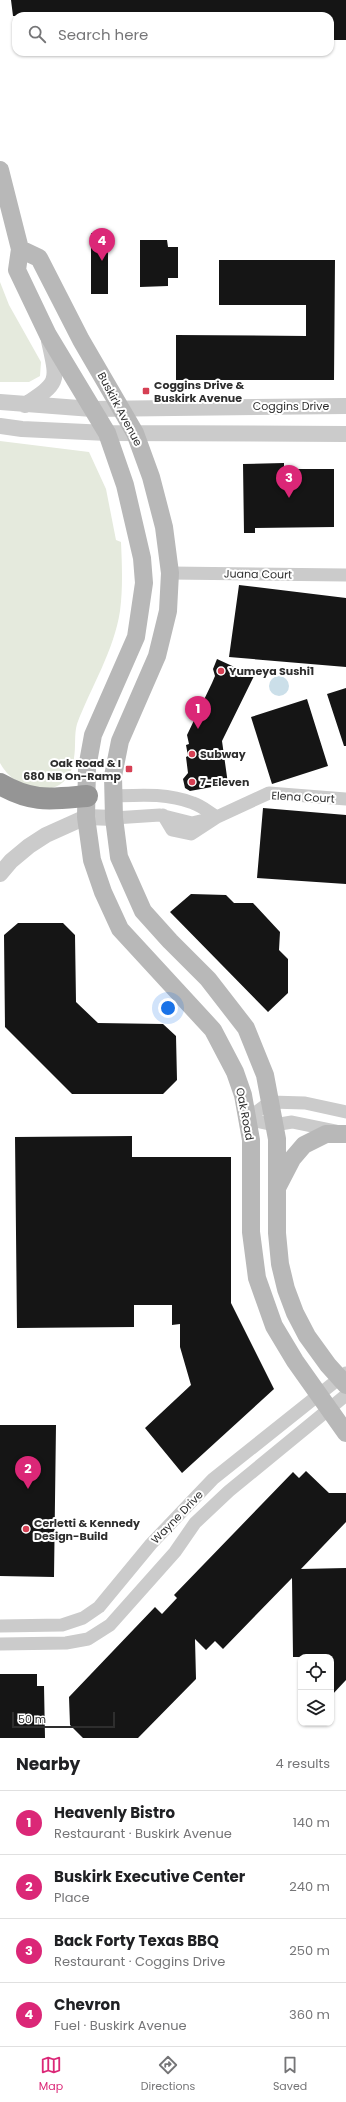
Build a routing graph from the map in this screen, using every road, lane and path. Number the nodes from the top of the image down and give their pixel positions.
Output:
1 (0, 170) edge
2 (20, 249) junction
3 (48, 335) junction
4 (0, 402) edge
5 (25, 405) junction
6 (346, 406) edge
7 (120, 408) junction
8 (92, 409) junction
9 (0, 426) edge
10 (107, 433) junction
11 (135, 433) junction
12 (346, 434) edge
13 (170, 573) junction
14 (346, 575) edge
15 (0, 784) edge
16 (87, 796) junction
17 (114, 796) junction
18 (346, 799) edge
19 (86, 817) junction
20 (217, 817) junction
21 (114, 818) junction
22 (0, 874) edge
23 (270, 1102) junction
24 (346, 1112) edge
25 (247, 1119) junction
26 (274, 1125) junction
27 (346, 1134) edge
28 (277, 1186) junction
29 (344, 1378) edge
30 (318, 1394) junction
31 (346, 1395) edge
32 (329, 1409) junction
33 (346, 1433) edge
34 (0, 1626) edge
35 (0, 1644) edge

1 - 2 main road, Buskirk Avenue
2 - 3 main road, Buskirk Avenue
2 - 7 main road, Buskirk Avenue
3 - 5 street
3 - 8 main road, Buskirk Avenue
4 - 5 street, Coggins Drive
5 - 8 street, Coggins Drive
6 - 7 street, Coggins Drive
7 - 8 street, Coggins Drive
7 - 11 main road, Buskirk Avenue
8 - 10 main road, Buskirk Avenue
9 - 10 street
10 - 11 street
10 - 16 main road, Buskirk Avenue
11 - 12 street
11 - 13 main road, Buskirk Avenue
13 - 14 street, Juana Court
13 - 17 main road, Buskirk Avenue
15 - 16 highway
16 - 17 main road
16 - 19 main road, Buskirk Avenue
17 - 20 street
17 - 21 main road, Buskirk Avenue
18 - 20 street, Elena Court
19 - 21 street
19 - 22 street
19 - 25 main road, Oak Road
20 - 21 street, Elena Court
21 - 23 main road
23 - 24 street
23 - 25 street
23 - 26 main road
25 - 26 street
25 - 30 main road, Oak Road
26 - 27 street
26 - 28 main road
27 - 28 main road
28 - 29 main road
29 - 30 street, Wayne Drive
30 - 32 main road, Oak Road
30 - 34 street, Wayne Drive
31 - 32 street, Wayne Drive
32 - 33 main road, Oak Road
32 - 35 street, Wayne Drive

